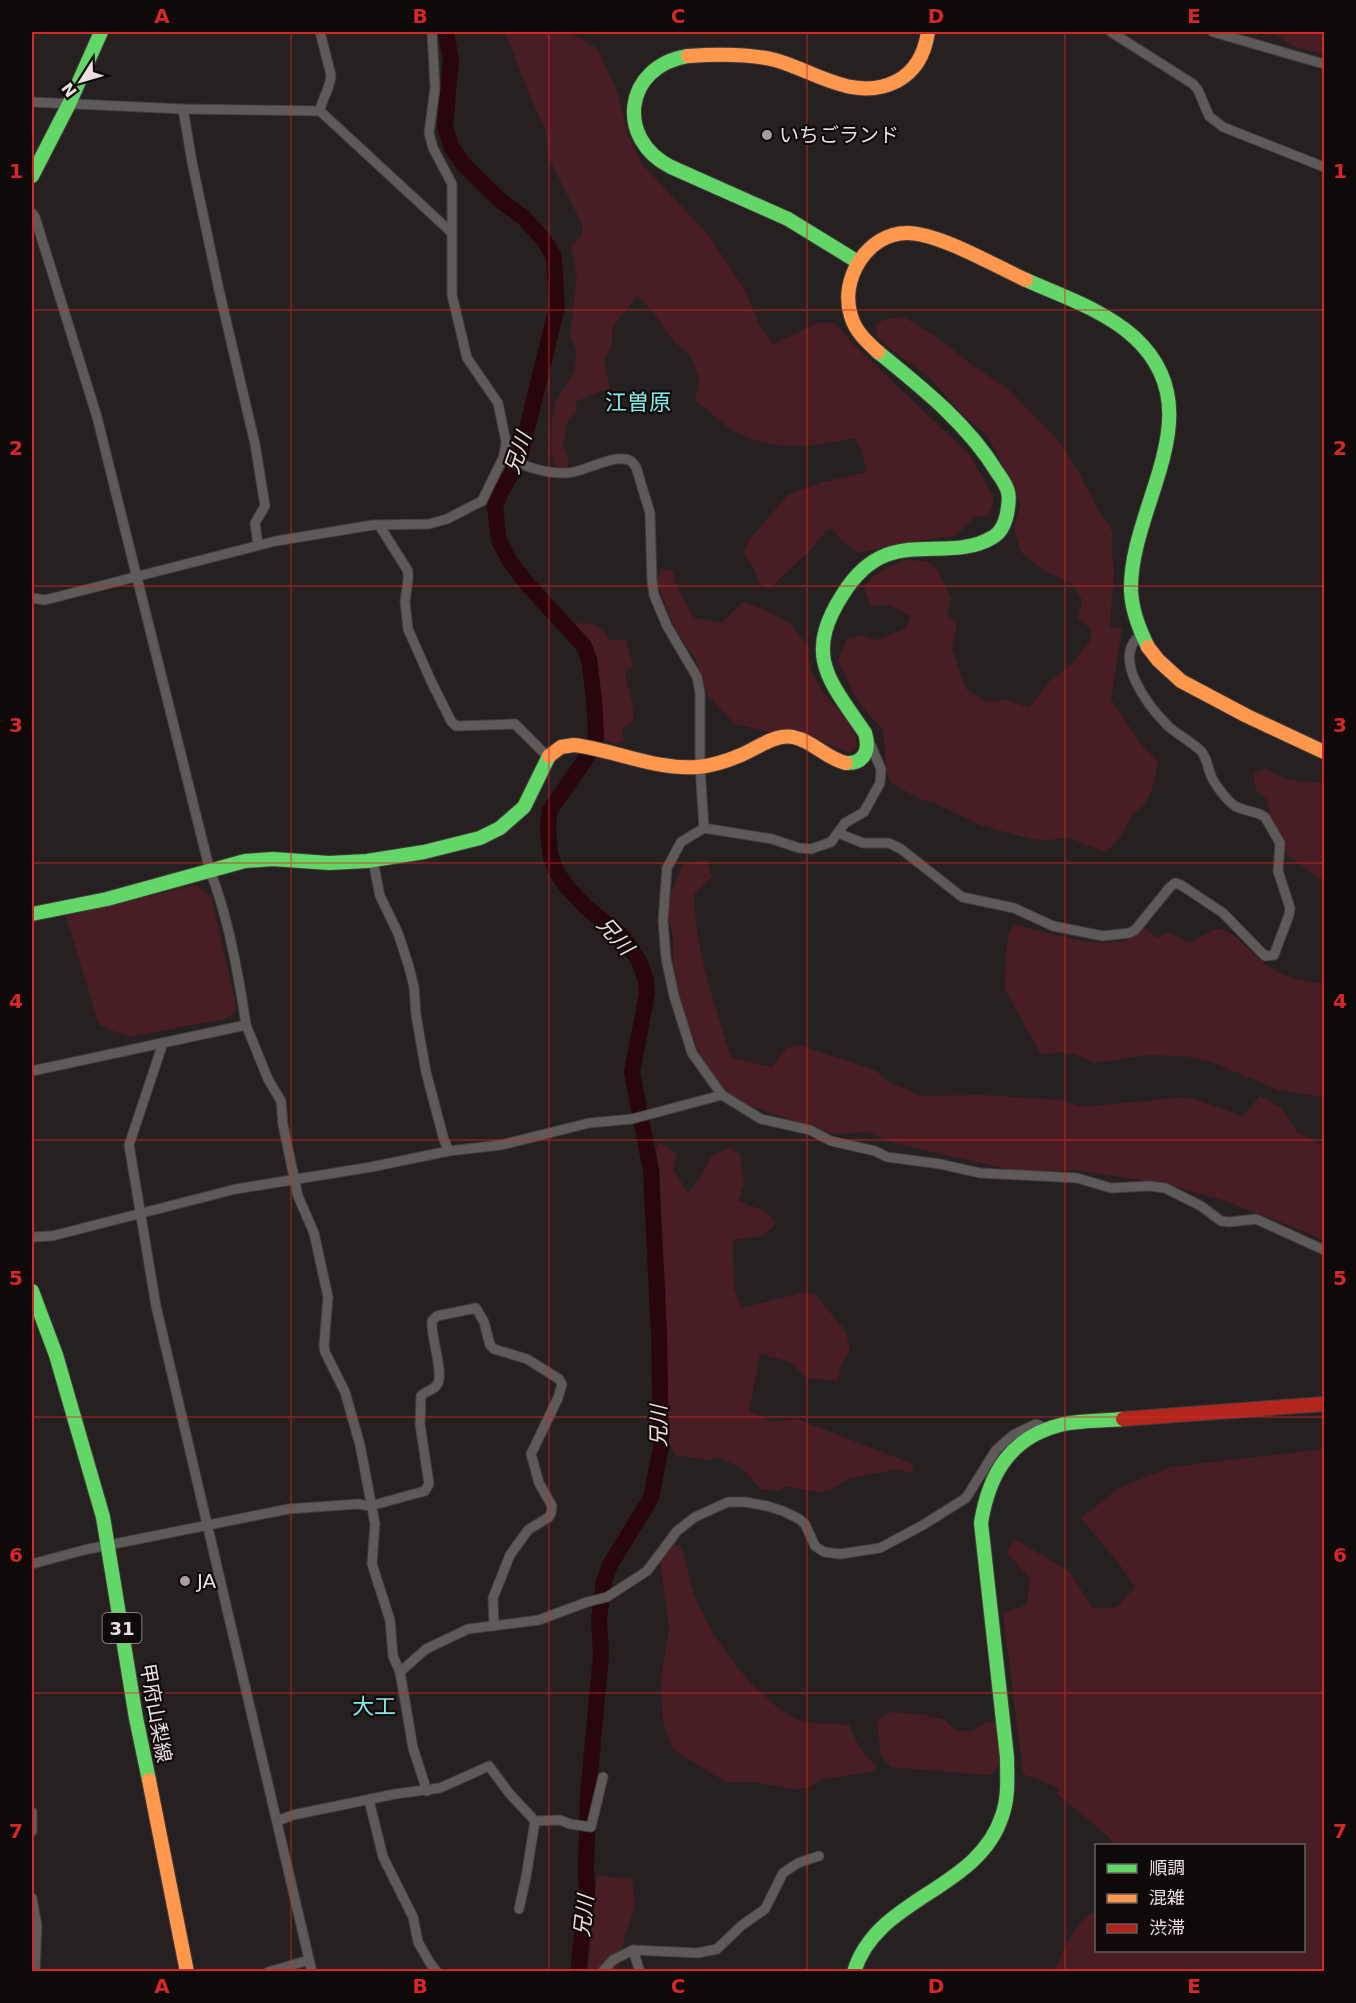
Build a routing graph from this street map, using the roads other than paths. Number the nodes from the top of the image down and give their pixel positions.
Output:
1 (101, 32) edge
2 (320, 32) edge
3 (432, 32) edge
4 (928, 32) edge
5 (1111, 32) edge
6 (1213, 32) edge
7 (1324, 64) edge
8 (32, 102) edge
9 (69, 104) junction
10 (183, 109) junction
11 (320, 111) junction
12 (1324, 167) edge
13 (32, 174) edge
14 (32, 213) edge
15 (451, 232) junction
16 (858, 262) junction
17 (508, 458) junction
18 (379, 525) junction
19 (258, 545) junction
20 (138, 576) junction
21 (32, 598) edge
22 (1141, 635) junction
23 (868, 741) junction
24 (1324, 753) edge
25 (548, 757) junction
26 (700, 767) junction
27 (704, 828) junction
28 (838, 834) junction
29 (373, 861) junction
30 (210, 871) junction
31 (32, 914) edge
32 (246, 1025) junction
33 (163, 1043) junction
34 (32, 1071) edge
35 (722, 1095) junction
36 (449, 1151) junction
37 (294, 1179) junction
38 (141, 1213) junction
39 (32, 1237) edge
40 (1324, 1250) edge
41 (32, 1291) edge
42 (1324, 1404) edge
43 (1046, 1428) junction
44 (370, 1506) junction
45 (207, 1525) junction
46 (106, 1547) junction
47 (32, 1564) edge
48 (494, 1626) junction
49 (400, 1672) junction
50 (603, 1777) dead end
51 (427, 1791) junction
52 (369, 1800) junction
53 (32, 1812) edge
54 (277, 1821) junction
55 (535, 1821) junction
56 (32, 1831) edge
57 (819, 1856) dead end
58 (32, 1898) edge
59 (519, 1909) dead end
60 (633, 1950) junction
61 (309, 1960) junction
62 (35, 1971) edge
63 (187, 1971) edge
64 (268, 1971) edge
65 (312, 1971) edge
66 (437, 1971) edge
67 (602, 1971) edge
68 (640, 1971) edge
69 (855, 1971) edge

1 - 9 street
2 - 11 street
3 - 15 street
4 - 16 street
5 - 12 street
6 - 7 street
8 - 9 street
9 - 10 street
9 - 13 street
10 - 11 street
10 - 19 street
11 - 15 street
14 - 20 street
15 - 17 street
16 - 22 street
16 - 23 street
17 - 18 street
17 - 26 street
18 - 19 street
18 - 25 street
19 - 20 street
20 - 21 street
20 - 30 street
22 - 24 street
22 - 28 street
23 - 26 street
23 - 28 street
25 - 26 street
25 - 29 street
26 - 27 street
27 - 28 street
27 - 35 street
29 - 30 street
29 - 36 street
30 - 31 street
30 - 32 street
32 - 33 street
32 - 37 street
33 - 34 street
33 - 38 street
35 - 36 street
35 - 40 street
36 - 37 street
37 - 38 street
37 - 44 street
38 - 39 street
38 - 45 street
41 - 46 street, 甲府山梨線 / 31
42 - 43 street
43 - 48 street
43 - 69 street
44 - 45 street
44 - 48 street
44 - 49 street
45 - 46 street
45 - 54 street
46 - 47 street
46 - 63 street, 甲府山梨線 / 31
48 - 49 street
49 - 51 street
50 - 55 street
51 - 52 street
51 - 55 street
52 - 54 street
52 - 66 street
53 - 56 street
54 - 61 street
55 - 59 street
57 - 60 street
58 - 62 street
60 - 67 street
60 - 68 street
61 - 64 street
61 - 65 street

